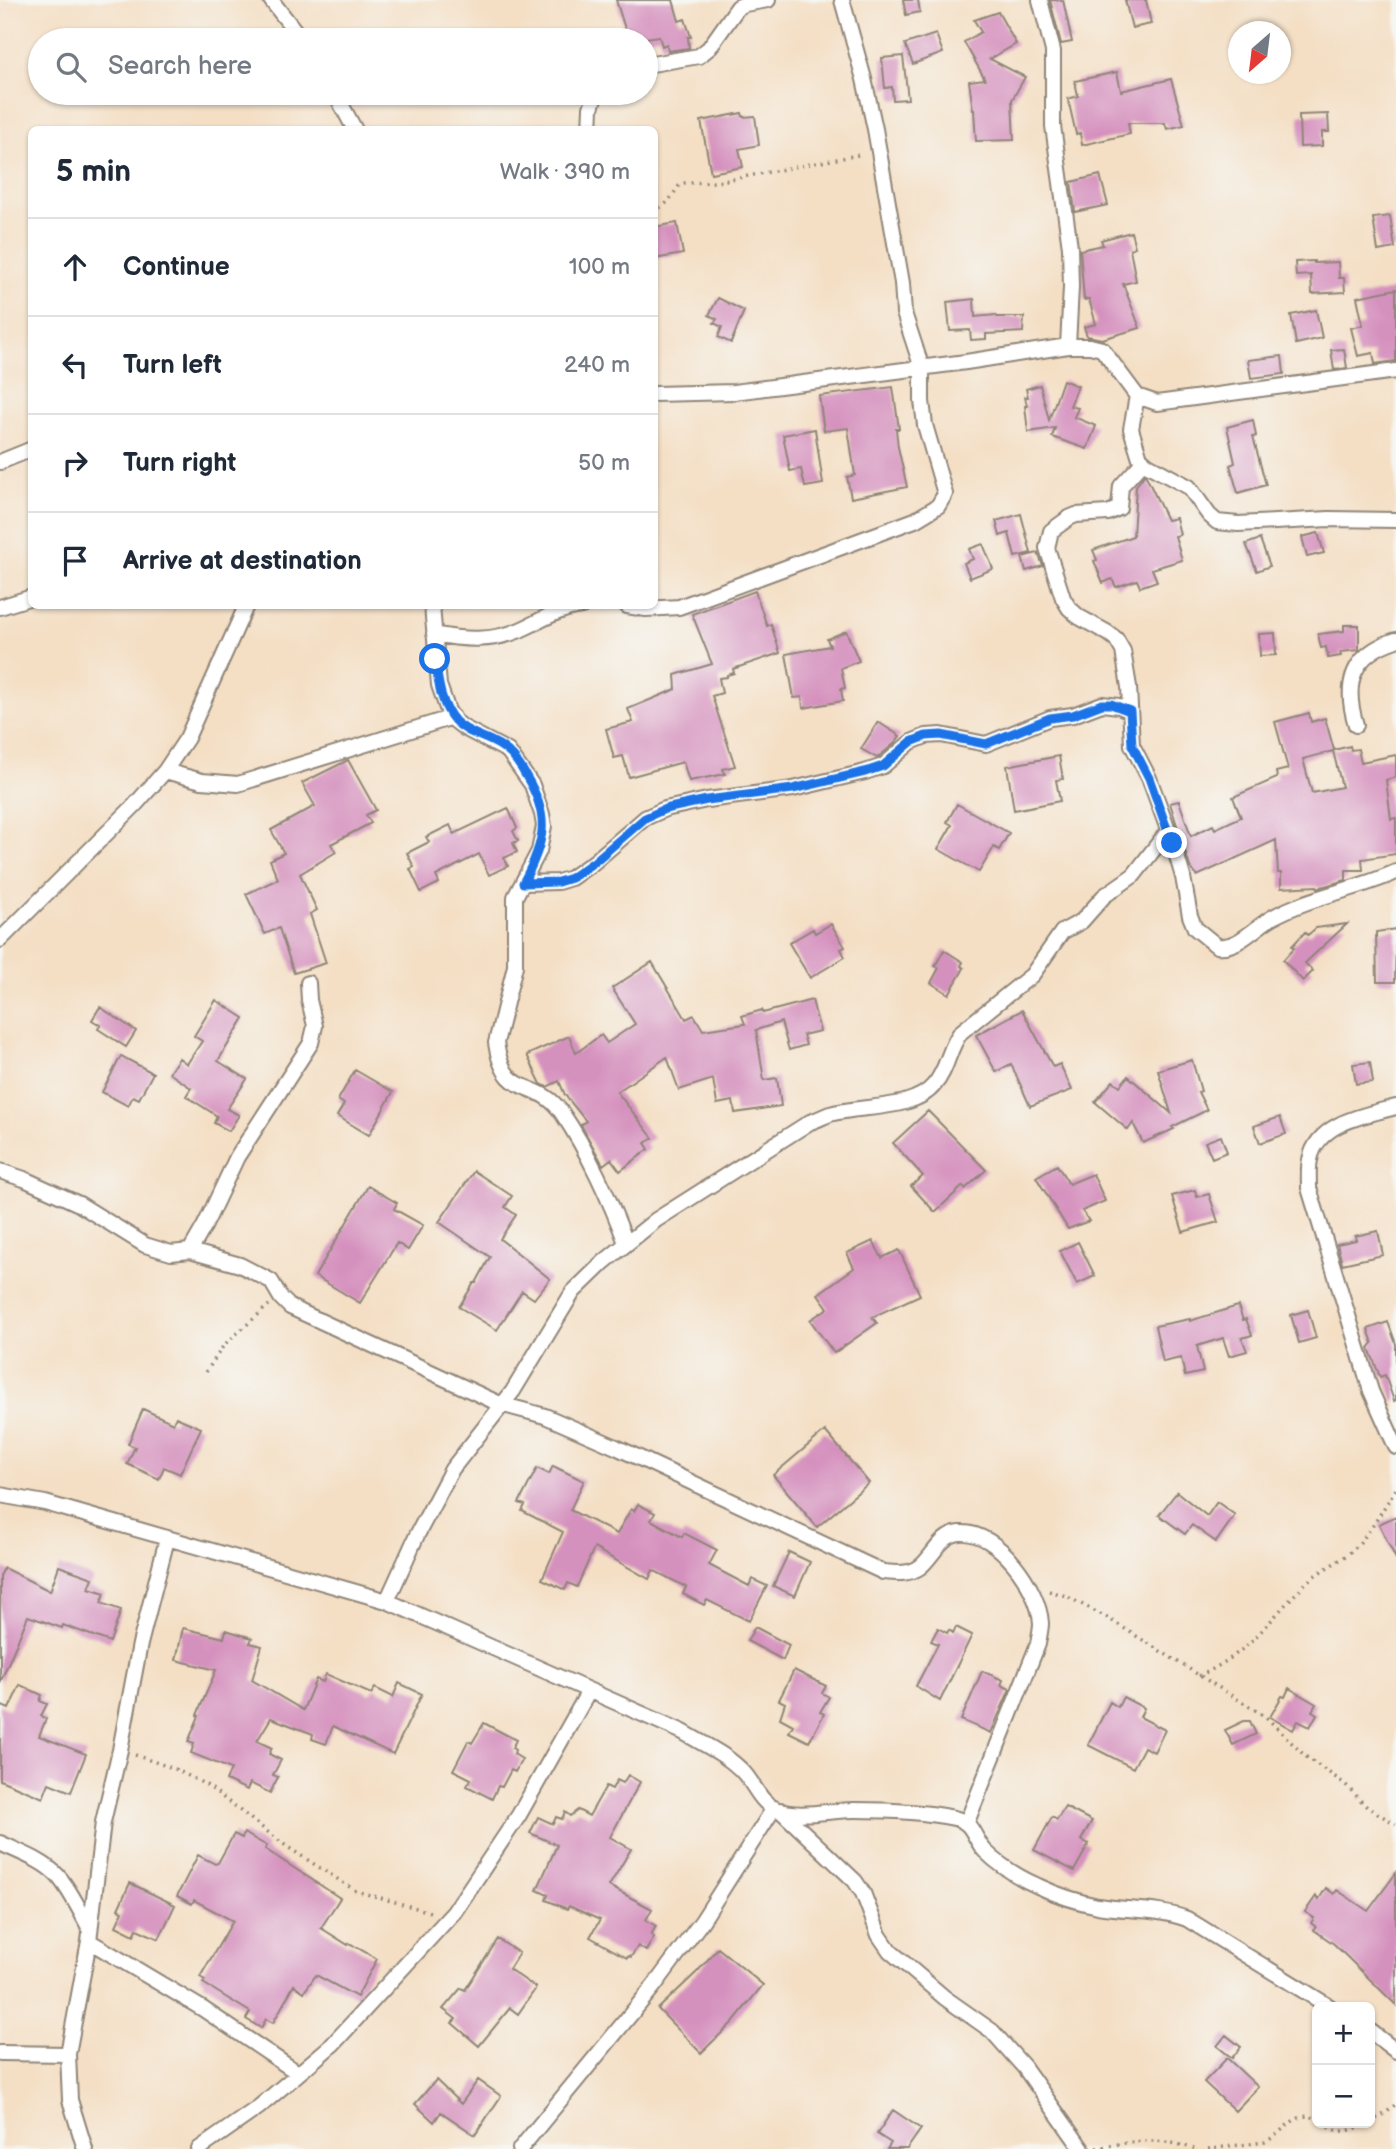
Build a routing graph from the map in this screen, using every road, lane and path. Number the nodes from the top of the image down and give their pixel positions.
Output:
1 (271, 0) edge
2 (768, 0) edge
3 (842, 0) edge
4 (1040, 0) edge
5 (293, 28) edge
6 (658, 63) edge
7 (341, 105) edge
8 (592, 105) edge
9 (353, 126) edge
10 (590, 126) edge
11 (879, 151) junction
12 (658, 209) edge
13 (1068, 346) junction
14 (922, 368) junction
15 (1396, 370) edge
16 (658, 394) edge
17 (1137, 396) junction
18 (28, 451) edge
19 (0, 462) edge
20 (1143, 462) junction
21 (1396, 520) edge
22 (28, 598) edge
23 (0, 607) edge
24 (658, 608) edge
25 (245, 609) edge
26 (432, 609) edge
27 (571, 609) edge
28 (434, 634) junction
29 (1396, 640) edge
30 (1130, 711) junction
31 (453, 717) junction
32 (1356, 724) dead end
33 (165, 771) junction
34 (1168, 831) junction
35 (1396, 872) edge
36 (523, 883) junction
37 (0, 940) edge
38 (308, 983) dead end
39 (1396, 1107) edge
40 (0, 1171) edge
41 (626, 1244) junction
42 (190, 1251) junction
43 (275, 1286) junction
44 (206, 1372) dead end
45 (500, 1404) junction
46 (1396, 1447) edge
47 (1396, 1489) edge
48 (0, 1496) edge
49 (167, 1539) junction
50 (1029, 1587) junction
51 (387, 1601) junction
52 (1199, 1676) junction
53 (589, 1691) junction
54 (120, 1751) junction
55 (777, 1809) junction
56 (967, 1822) junction
57 (1396, 1824) edge
58 (0, 1843) edge
59 (450, 1917) junction
60 (89, 1935) junction
61 (1322, 2002) edge
62 (1375, 2035) edge
63 (1396, 2051) edge
64 (0, 2053) edge
65 (68, 2054) junction
66 (298, 2073) junction
67 (1396, 2104) edge
68 (1312, 2117) edge
69 (1375, 2119) edge
70 (1329, 2128) edge
71 (1353, 2128) edge
72 (1187, 2148) edge
73 (85, 2149) edge
74 (199, 2149) edge
75 (520, 2149) edge
76 (1082, 2149) edge
77 (1092, 2149) edge
78 (1194, 2149) edge
79 (1208, 2149) edge

1 - 5 street
2 - 6 street
3 - 11 street
4 - 13 street
7 - 9 street
8 - 10 street
11 - 12 path
11 - 14 street
13 - 14 street
13 - 17 street
14 - 16 street
14 - 24 street
15 - 17 street
17 - 20 street
18 - 19 street
20 - 21 street
20 - 30 street
22 - 23 street
25 - 33 street
26 - 28 street
27 - 28 street
28 - 31 street
29 - 32 street
30 - 34 street
30 - 36 street
31 - 33 street
31 - 36 street
33 - 37 street
34 - 35 street
34 - 41 street
36 - 41 street
38 - 42 street
39 - 46 street
40 - 42 street
41 - 45 street
42 - 43 street
43 - 44 path
43 - 45 street
45 - 50 street
45 - 51 street
47 - 52 path
48 - 49 street
49 - 51 street
49 - 54 street
50 - 52 path
50 - 56 street
51 - 53 street
52 - 57 path
53 - 55 street
53 - 59 street
54 - 59 path
54 - 60 street
55 - 56 street
55 - 75 street
55 - 76 street
56 - 61 street
58 - 60 street
59 - 66 street
60 - 65 street
60 - 66 street
62 - 63 street
64 - 65 street
65 - 73 street
66 - 74 street
67 - 69 path
68 - 79 path
70 - 71 path
72 - 77 path
72 - 78 path

